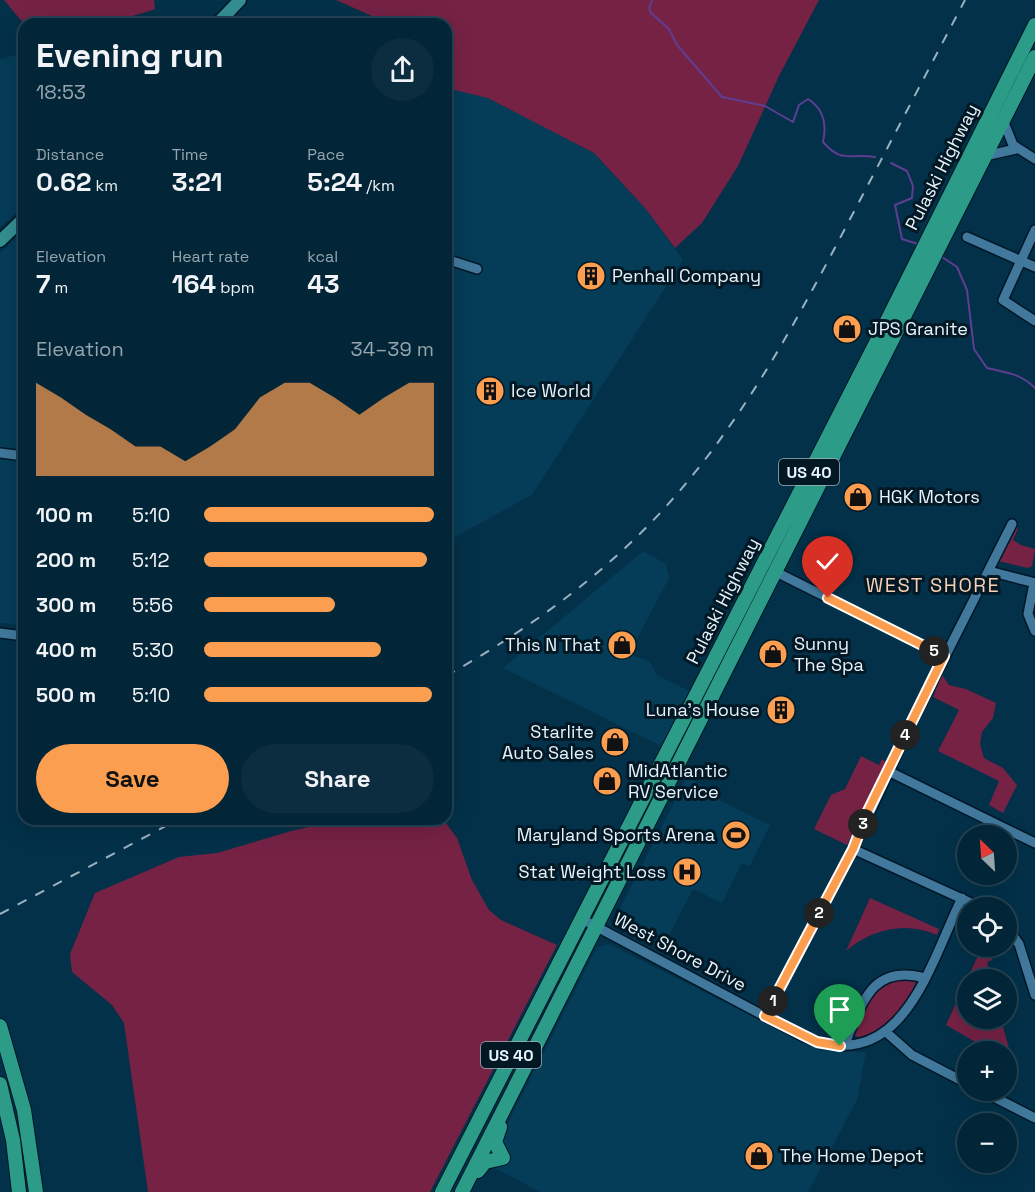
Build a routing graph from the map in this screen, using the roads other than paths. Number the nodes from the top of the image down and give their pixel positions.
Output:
1 (240, 0) edge
2 (223, 18) edge
3 (1035, 25) edge
4 (1035, 57) edge
5 (1003, 120) junction
6 (1016, 149) junction
7 (985, 156) junction
8 (1035, 159) edge
9 (18, 224) edge
10 (1035, 230) edge
11 (967, 237) dead end
12 (0, 241) edge
13 (452, 261) edge
14 (1021, 262) junction
15 (1035, 267) edge
16 (477, 269) dead end
17 (1035, 321) edge
18 (0, 453) edge
19 (18, 455) edge
20 (1012, 525) dead end
21 (989, 572) junction
22 (776, 573) junction
23 (1035, 583) edge
24 (1035, 631) edge
25 (0, 633) edge
26 (18, 635) edge
27 (944, 656) junction
28 (888, 771) junction
29 (1035, 843) edge
30 (853, 849) junction
31 (960, 897) edge
32 (957, 909) edge
33 (580, 918) junction
34 (596, 926) junction
35 (1017, 941) edge
36 (925, 978) junction
37 (1035, 995) edge
38 (765, 1016) junction
39 (0, 1026) edge
40 (886, 1032) junction
41 (844, 1046) junction
42 (957, 1078) edge
43 (0, 1084) edge
44 (511, 1095) junction
45 (1002, 1101) edge
46 (1035, 1118) edge
47 (32, 1153) junction
48 (19, 1192) edge
49 (36, 1192) edge
50 (43, 1192) edge
51 (442, 1192) edge
52 (462, 1192) edge
53 (467, 1192) edge

1 - 2 main road
3 - 33 highway, Pulaski Highway / US 40
4 - 5 highway, Pulaski Highway / US 40
5 - 6 street
5 - 7 highway, Pulaski Highway / US 40
6 - 7 street
6 - 8 street
7 - 22 highway, Pulaski Highway / US 40
9 - 12 main road
10 - 14 street
11 - 14 street
13 - 16 street
14 - 15 street
14 - 17 street
18 - 19 street
20 - 21 street
21 - 23 street
21 - 27 street
22 - 27 street
22 - 34 highway, Pulaski Highway / US 40
23 - 24 street
25 - 26 street
27 - 28 street
28 - 29 street
28 - 30 street
30 - 31 street
30 - 38 street
32 - 36 street, West Shore Drive
33 - 34 street, West Shore Drive
33 - 51 highway, Pulaski Highway / US 40
34 - 38 street, West Shore Drive
34 - 44 highway, Pulaski Highway / US 40
35 - 37 street
36 - 40 street, West Shore Drive
36 - 41 street
38 - 41 street, West Shore Drive
39 - 47 highway
40 - 41 street, West Shore Drive
40 - 42 street
43 - 48 highway
44 - 52 highway, Pulaski Highway / US 40
44 - 53 highway
45 - 46 street
47 - 49 highway
47 - 50 highway

